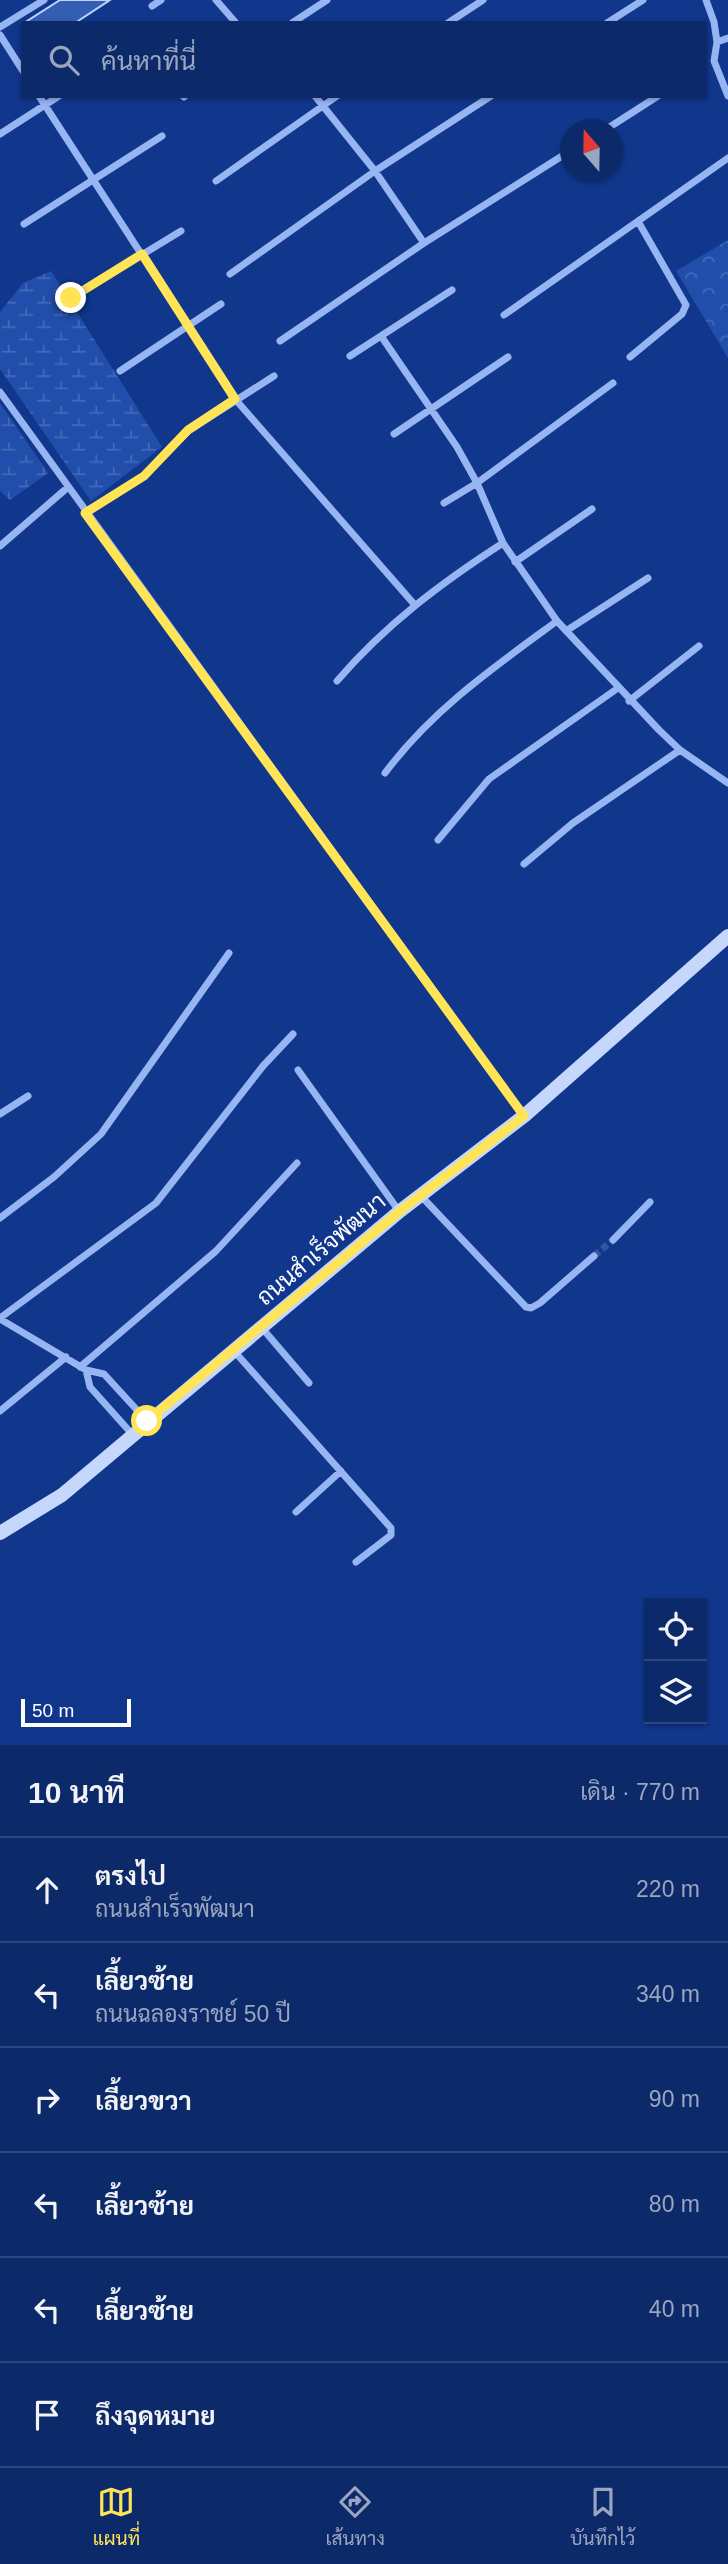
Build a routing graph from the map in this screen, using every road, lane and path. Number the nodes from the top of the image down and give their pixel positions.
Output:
1 (44, 0) edge
2 (161, 0) edge
3 (216, 0) edge
4 (327, 0) edge
5 (482, 0) edge
6 (643, 0) edge
7 (706, 0) edge
8 (152, 6) dead end
9 (234, 21) edge
10 (295, 21) edge
11 (451, 21) edge
12 (610, 21) edge
13 (0, 27) edge
14 (0, 35) edge
15 (728, 38) edge
16 (717, 42) junction
17 (713, 61) junction
18 (707, 66) edge
19 (21, 68) edge
20 (728, 96) edge
21 (40, 98) edge
22 (56, 98) edge
23 (317, 98) edge
24 (334, 98) edge
25 (488, 98) edge
26 (655, 98) edge
27 (324, 104) junction
28 (45, 105) junction
29 (622, 119) edge
30 (0, 134) edge
31 (162, 135) dead end
32 (560, 157) edge
33 (728, 158) edge
34 (374, 171) junction
35 (94, 180) junction
36 (216, 181) dead end
37 (639, 223) junction
38 (24, 224) dead end
39 (181, 231) dead end
40 (424, 243) junction
41 (142, 254) junction
42 (230, 274) dead end
43 (453, 290) dead end
44 (71, 298) dead end
45 (222, 304) dead end
46 (504, 316) dead end
47 (189, 326) junction
48 (381, 336) junction
49 (280, 341) dead end
50 (350, 356) dead end
51 (508, 357) dead end
52 (629, 357) dead end
53 (120, 371) dead end
54 (274, 376) dead end
55 (613, 383) dead end
56 (0, 392) edge
57 (235, 399) junction
58 (431, 409) junction
59 (394, 433) dead end
60 (478, 483) junction
61 (67, 488) junction
62 (444, 503) dead end
63 (592, 509) dead end
64 (85, 513) junction
65 (503, 543) junction
66 (0, 546) edge
67 (515, 562) junction
68 (648, 578) dead end
69 (414, 604) junction
70 (557, 621) junction
71 (566, 631) junction
72 (699, 646) dead end
73 (337, 681) dead end
74 (618, 688) junction
75 (629, 701) junction
76 (680, 750) junction
77 (385, 773) dead end
78 (728, 783) edge
79 (438, 840) dead end
80 (524, 864) dead end
81 (728, 936) edge
82 (229, 953) dead end
83 (293, 1034) dead end
84 (298, 1070) dead end
85 (29, 1096) dead end
86 (0, 1114) edge
87 (524, 1116) junction
88 (297, 1163) dead end
89 (422, 1197) junction
90 (650, 1202) dead end
91 (400, 1211) junction
92 (0, 1218) edge
93 (613, 1240) tunnel mouth
94 (594, 1255) tunnel mouth
95 (0, 1319) edge
96 (262, 1328) junction
97 (234, 1351) junction
98 (66, 1357) junction
99 (83, 1368) junction
100 (309, 1383) dead end
101 (0, 1410) edge
102 (147, 1421) junction
103 (132, 1434) junction
104 (341, 1471) junction
105 (296, 1513) dead end
106 (0, 1533) edge
107 (356, 1562) dead end

1 - 13 street
2 - 8 street
3 - 9 street
4 - 10 street
5 - 11 street
6 - 12 street
7 - 16 street
14 - 19 street
15 - 16 street
16 - 17 street
17 - 18 street
17 - 20 street
21 - 28 street
22 - 28 street
23 - 27 street
24 - 27 street
25 - 34 street
26 - 29 street
27 - 34 street
27 - 36 street
28 - 30 street
28 - 35 street
31 - 35 street
32 - 40 street
33 - 37 street
34 - 40 street
34 - 42 street
35 - 38 street
35 - 41 street
37 - 46 street
37 - 52 street
39 - 41 street
40 - 49 street
41 - 44 street
41 - 47 street
43 - 48 street
45 - 47 street
47 - 53 street
47 - 57 street
48 - 50 street
48 - 58 street
51 - 58 street
54 - 57 street
55 - 60 street
56 - 61 street
57 - 64 street
57 - 69 street
58 - 59 street
58 - 60 street
60 - 62 street
60 - 65 street
61 - 64 street
61 - 66 street
63 - 67 street
64 - 87 street
65 - 67 street
65 - 69 street
67 - 70 street
68 - 71 street
69 - 73 street
70 - 71 street
70 - 77 street
71 - 74 street
72 - 75 street
74 - 75 street
74 - 79 street
75 - 76 street
76 - 78 street
76 - 80 street
81 - 87 street, ถนนสำเร็จพัฒนา
82 - 92 street
83 - 95 street
84 - 91 street
85 - 86 street
87 - 89 street, ถนนสำเร็จพัฒนา
88 - 99 street
89 - 91 street, ถนนสำเร็จพัฒนา
89 - 94 street
90 - 93 street
91 - 96 street, ถนนสำเร็จพัฒนา
95 - 98 street
96 - 97 street, ถนนสำเร็จพัฒนา
96 - 100 street
97 - 102 street, ถนนสำเร็จพัฒนา
97 - 104 street
98 - 99 street
98 - 101 street
99 - 102 street
99 - 103 street
102 - 103 street, ถนนสำเร็จพัฒนา
103 - 106 street, ถนนสำเร็จพัฒนา
104 - 105 street
104 - 107 street

